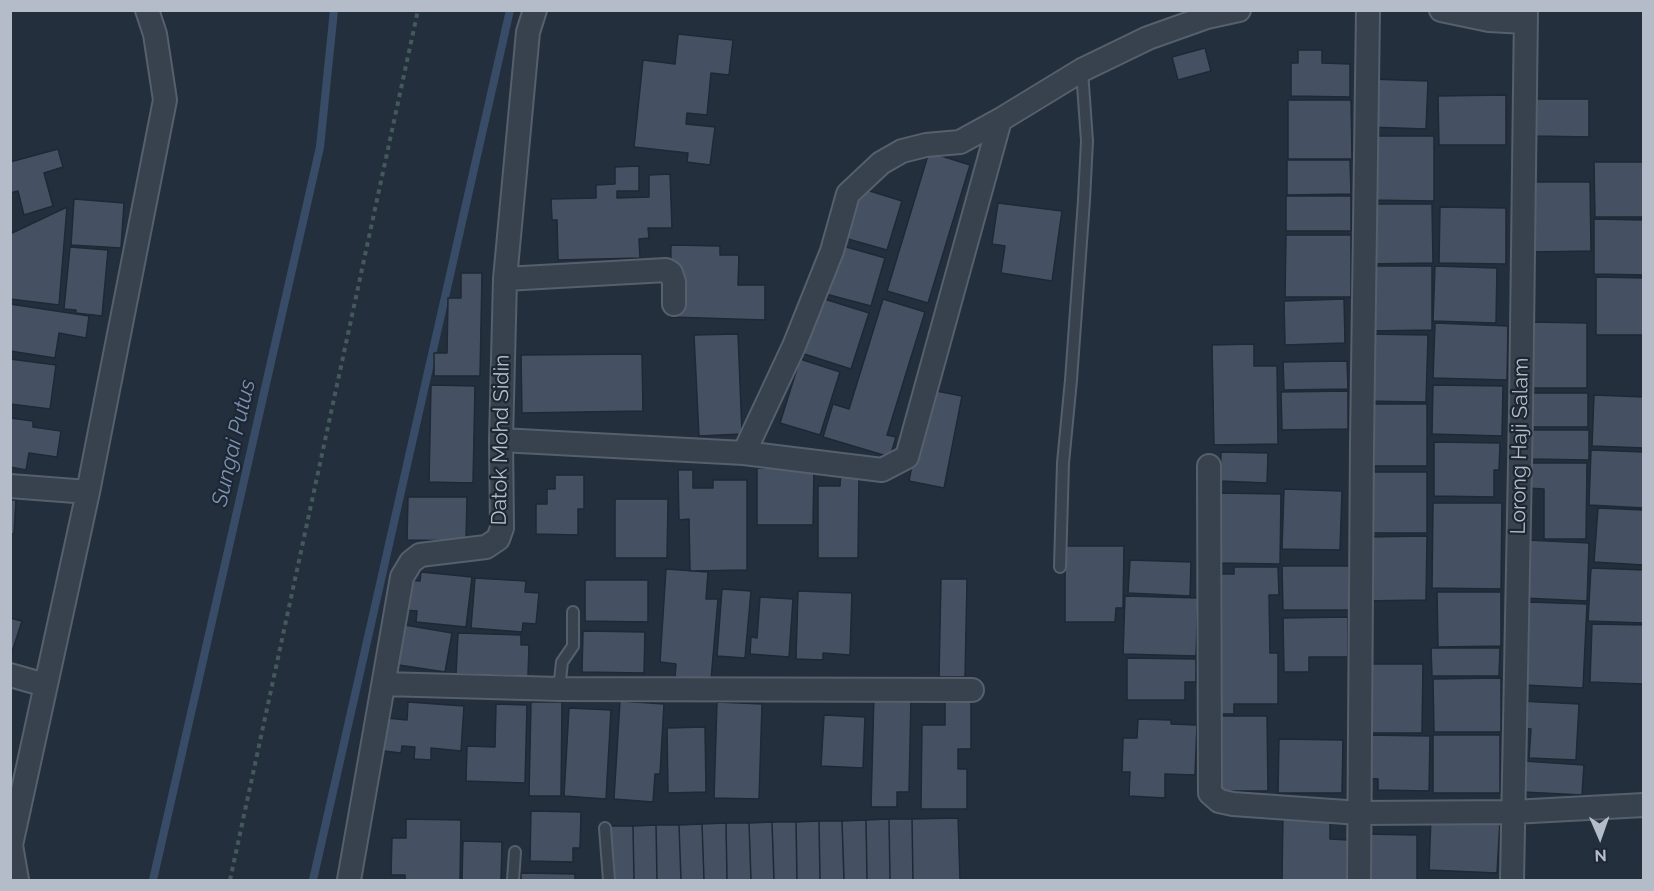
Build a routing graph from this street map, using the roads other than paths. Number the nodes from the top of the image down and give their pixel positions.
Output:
1 (147, 10) edge
2 (1239, 10) edge
3 (1368, 10) edge
4 (1441, 10) edge
5 (1526, 16) edge
6 (531, 21) edge
7 (1082, 70) junction
8 (1000, 120) junction
9 (506, 279) junction
10 (674, 304) dead end
11 (501, 440) junction
12 (744, 453) junction
13 (1209, 466) dead end
14 (10, 486) edge
15 (88, 492) junction
16 (1060, 567) dead end
17 (573, 612) dead end
18 (10, 675) edge
19 (384, 684) junction
20 (45, 685) junction
21 (560, 689) junction
22 (972, 690) dead end
23 (1644, 805) edge
24 (1513, 812) junction
25 (1360, 813) junction
26 (605, 828) dead end
27 (515, 852) dead end
28 (17, 880) edge
29 (349, 880) edge
30 (513, 880) edge
31 (609, 880) edge
32 (1359, 880) edge
33 (1512, 880) edge

1 - 15 street
2 - 7 street
3 - 25 street
4 - 5 street
5 - 24 street, Lorong Haji Salam
6 - 9 street, Datok Mohd Sidin
7 - 8 street
7 - 16 lane
8 - 12 street
8 - 12 street
9 - 10 street
9 - 11 street, Datok Mohd Sidin
11 - 12 street
11 - 19 street, Datok Mohd Sidin
13 - 25 street
14 - 15 street
15 - 20 street
17 - 21 lane
18 - 20 street
19 - 21 street
19 - 29 street, Datok Mohd Sidin
20 - 28 street
21 - 22 street
23 - 24 street
24 - 25 street
24 - 33 street, Lorong Haji Salam
25 - 32 street
26 - 31 lane
27 - 30 lane

